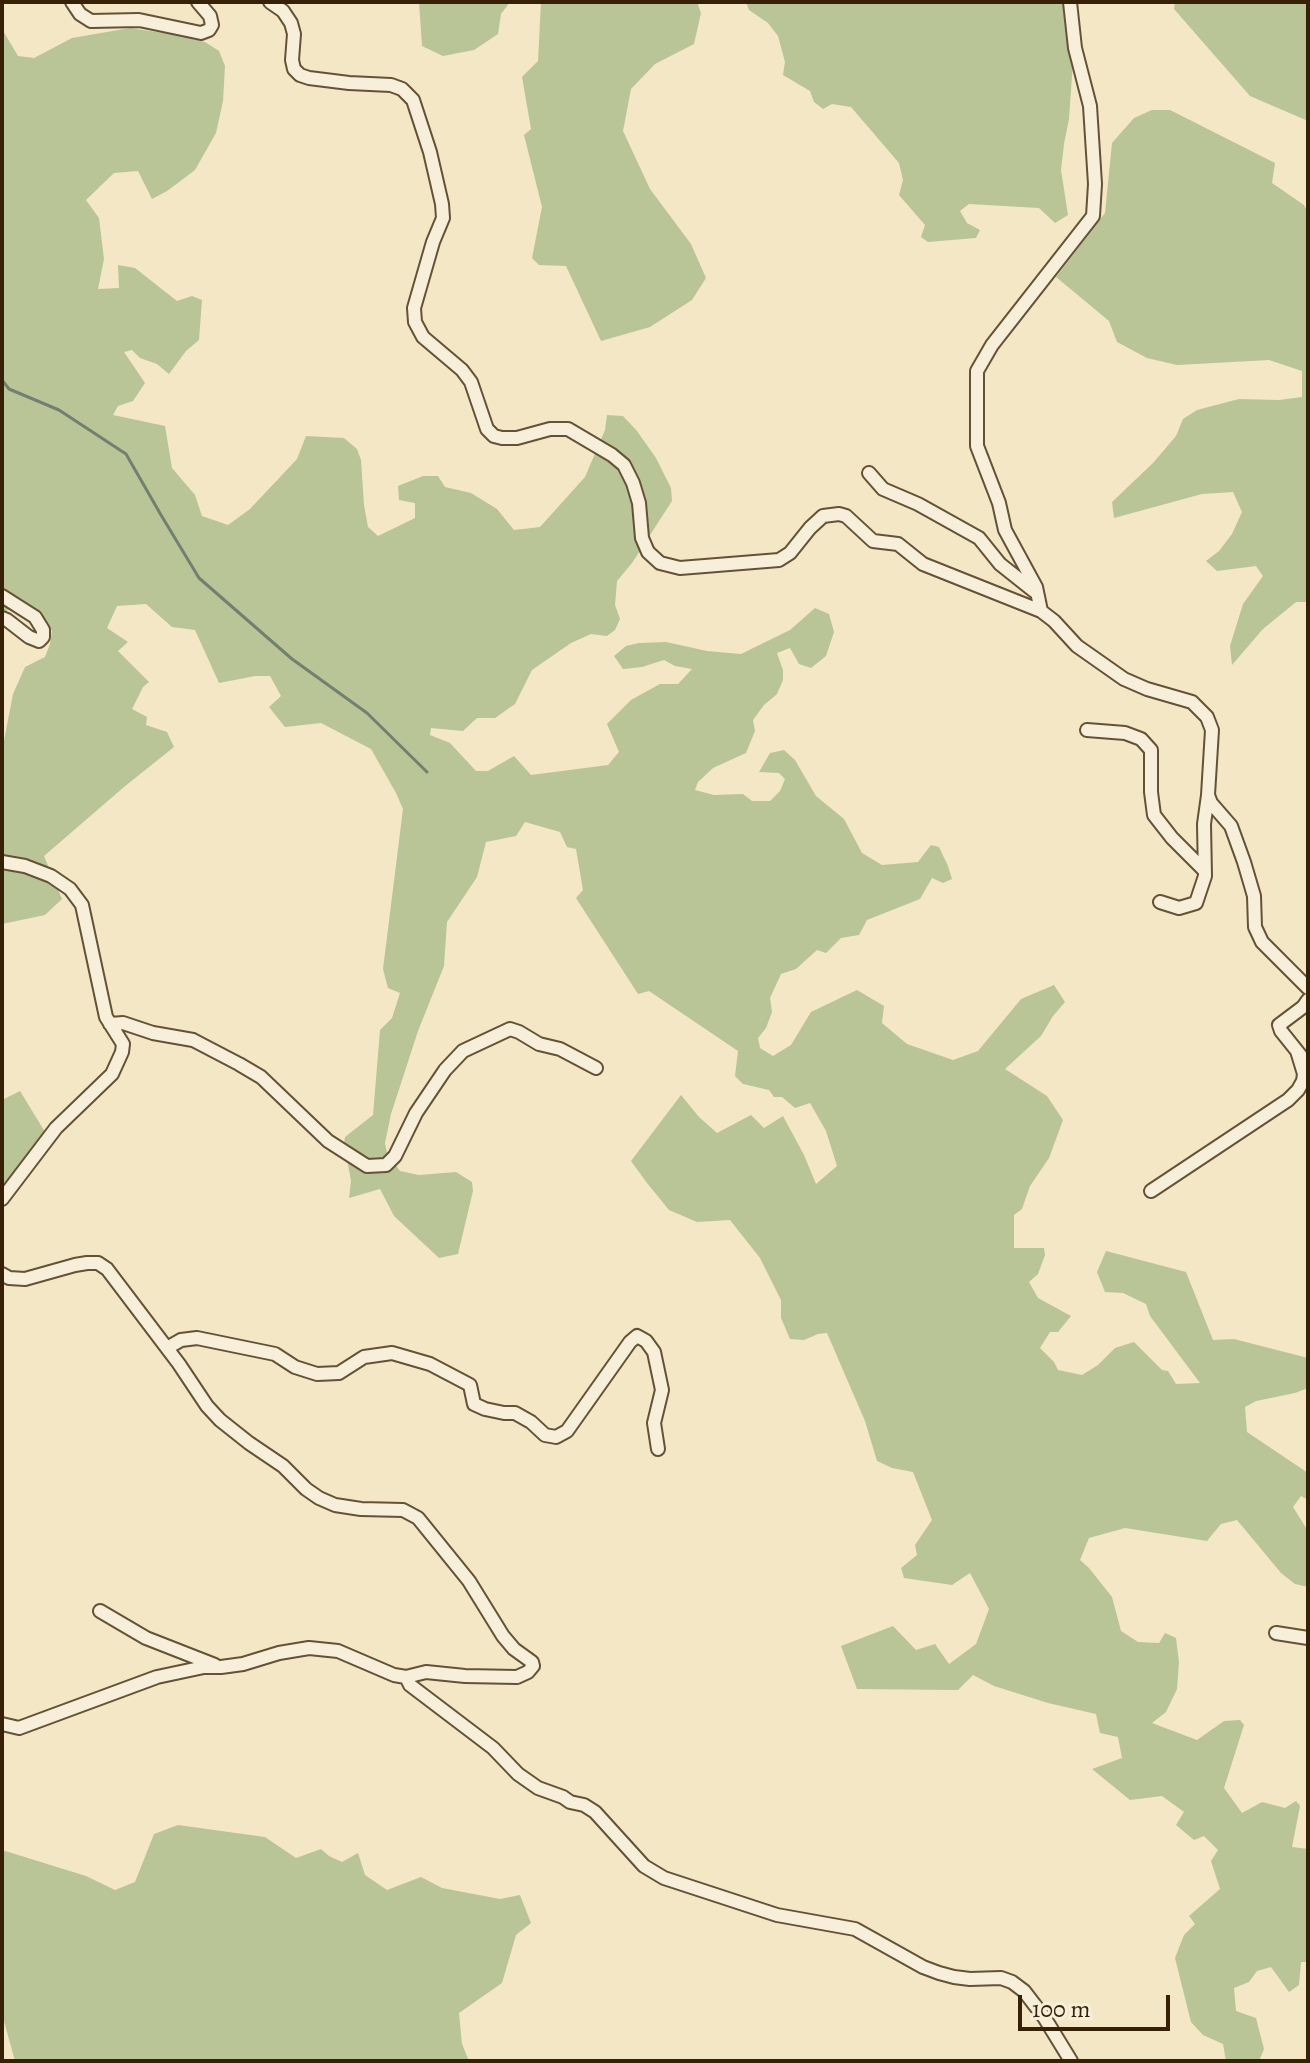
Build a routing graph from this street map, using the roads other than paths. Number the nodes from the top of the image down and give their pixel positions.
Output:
1 (72, 2) edge
2 (198, 2) edge
3 (270, 2) edge
4 (1070, 2) edge
5 (869, 473) dead end
6 (1037, 593) junction
7 (2, 596) edge
8 (1041, 611) junction
9 (2, 618) edge
10 (1087, 730) dead end
11 (1208, 795) junction
12 (2, 862) edge
13 (1205, 871) junction
14 (1160, 902) dead end
15 (1308, 988) edge
16 (1308, 1000) edge
17 (110, 1024) junction
18 (1297, 1051) junction
19 (1308, 1064) edge
20 (596, 1068) dead end
21 (1151, 1191) dead end
22 (2, 1199) edge
23 (2, 1274) edge
24 (167, 1348) junction
25 (658, 1449) dead end
26 (100, 1611) dead end
27 (1276, 1633) dead end
28 (1308, 1638) edge
29 (221, 1667) junction
30 (406, 1677) junction
31 (2, 1724) edge
32 (1071, 2061) edge

1 - 2 street
3 - 8 street
4 - 6 street
5 - 6 street
6 - 8 street
7 - 9 street
8 - 11 street
10 - 13 street
11 - 13 street
11 - 15 street
12 - 17 street
13 - 14 street
16 - 18 street
17 - 20 street
17 - 22 street
18 - 19 street
18 - 21 street
23 - 24 street
24 - 25 street
24 - 30 street
26 - 29 street
27 - 28 street
29 - 30 street
29 - 31 street
30 - 32 street

